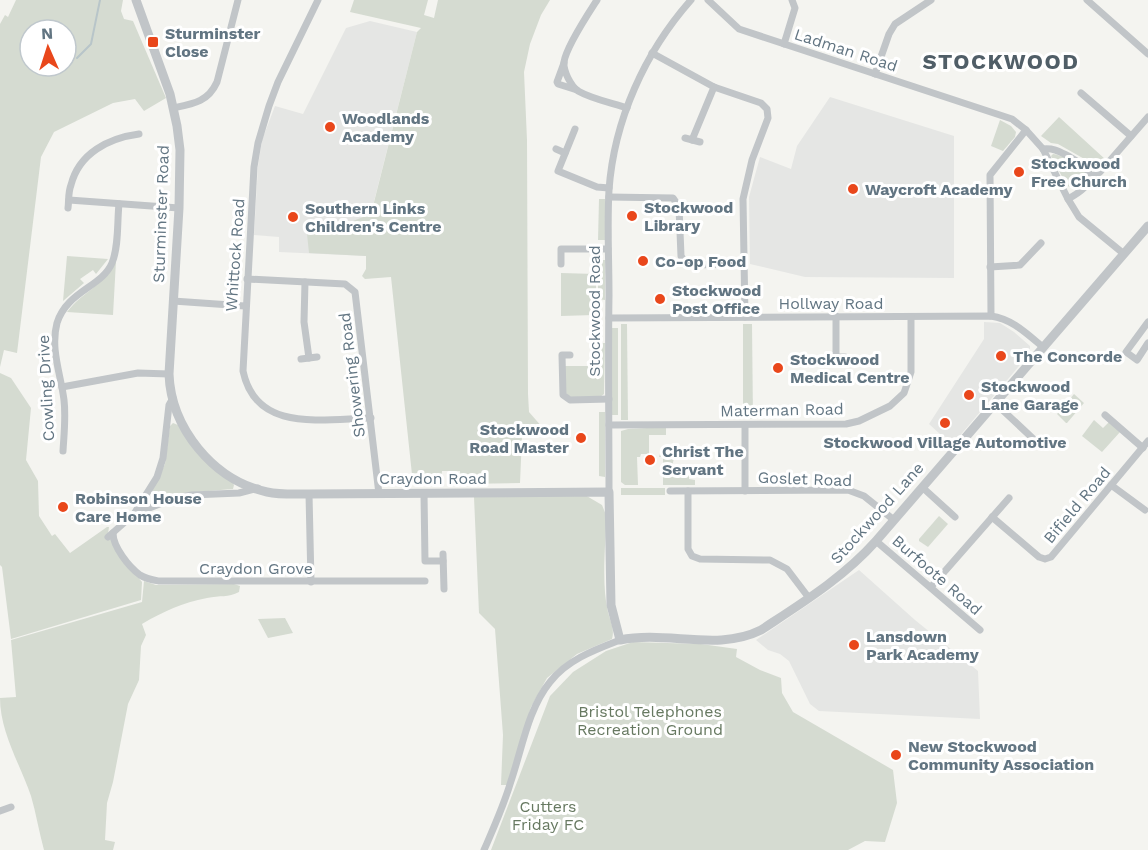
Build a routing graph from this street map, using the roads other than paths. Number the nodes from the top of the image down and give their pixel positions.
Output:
1 (136, 0) edge
2 (238, 0) edge
3 (318, 0) edge
4 (597, 0) edge
5 (691, 0) edge
6 (708, 0) edge
7 (792, 0) edge
8 (1087, 0) edge
9 (925, 2) edge
10 (784, 44) junction
11 (652, 53) junction
12 (1148, 54) edge
13 (564, 63) junction
14 (875, 74) junction
15 (714, 87) junction
16 (578, 91) junction
17 (1081, 93) dead end
18 (173, 108) junction
19 (627, 108) junction
20 (1148, 117) edge
21 (575, 129) dead end
22 (1026, 130) junction
23 (139, 134) dead end
24 (1131, 136) junction
25 (700, 142) dead end
26 (556, 149) dead end
27 (1043, 149) junction
28 (565, 153) junction
29 (1090, 177) junction
30 (609, 188) junction
31 (609, 197) junction
32 (1068, 199) junction
33 (118, 204) junction
34 (179, 208) junction
35 (1147, 230) edge
36 (1035, 245) dead end
37 (608, 249) junction
38 (1124, 254) junction
39 (561, 264) dead end
40 (744, 264) junction
41 (990, 267) junction
42 (247, 279) junction
43 (305, 282) junction
44 (173, 301) junction
45 (245, 306) junction
46 (836, 316) junction
47 (991, 316) junction
48 (745, 317) junction
49 (911, 317) junction
50 (609, 318) junction
51 (1148, 322) edge
52 (1148, 343) edge
53 (1042, 347) junction
54 (570, 355) dead end
55 (828, 357) dead end
56 (836, 357) junction
57 (845, 357) dead end
58 (309, 358) dead end
59 (169, 374) junction
60 (62, 387) junction
61 (173, 398) junction
62 (609, 399) junction
63 (995, 404) junction
64 (1105, 415) dead end
65 (371, 418) junction
66 (745, 424) junction
67 (609, 425) junction
68 (1148, 441) edge
69 (1042, 447) dead end
70 (1143, 448) junction
71 (63, 451) dead end
72 (1111, 484) junction
73 (922, 487) junction
74 (258, 488) junction
75 (670, 491) dead end
76 (688, 491) junction
77 (745, 491) junction
78 (609, 492) junction
79 (424, 493) junction
80 (309, 494) junction
81 (380, 494) junction
82 (1009, 498) dead end
83 (1145, 510) dead end
84 (134, 514) junction
85 (955, 516) dead end
86 (992, 517) junction
87 (894, 520) junction
88 (111, 535) joint
89 (876, 541) junction
90 (425, 581) dead end
91 (311, 582) junction
92 (931, 587) junction
93 (444, 589) dead end
94 (809, 598) junction
95 (980, 630) dead end
96 (620, 640) junction
97 (11, 807) dead end
98 (0, 812) edge
99 (484, 850) edge

1 - 18 street, Sturminster Road
2 - 18 street
3 - 42 street, Whittock Road
4 - 13 street
5 - 11 street, Stockwood Road
6 - 10 street, Ladman Road
7 - 10 street
8 - 12 street
9 - 14 street
10 - 14 street, Ladman Road
11 - 15 street
11 - 19 street, Stockwood Road
13 - 16 street
13 - 16 street
14 - 22 street, Ladman Road
15 - 25 street
15 - 40 street
16 - 19 street
17 - 24 street
18 - 34 street, Sturminster Road
19 - 30 street, Stockwood Road
20 - 24 street
21 - 28 street
22 - 27 street, Ladman Road
22 - 41 street
23 - 33 street
24 - 29 street
26 - 28 street
27 - 29 street
27 - 32 street, Ladman Road
28 - 30 street
29 - 32 street
30 - 31 street, Stockwood Road
31 - 37 street, Stockwood Road
31 - 40 street
32 - 38 street, Ladman Road
33 - 34 street
33 - 60 street, Cowling Drive
34 - 44 street, Sturminster Road
35 - 38 street, Stockwood Lane
36 - 41 street
37 - 39 street
37 - 50 street, Stockwood Road
38 - 53 street, Stockwood Lane
40 - 48 street
41 - 47 street
42 - 43 street, Showering Road
42 - 45 street, Whittock Road
43 - 58 street
43 - 65 street, Showering Road
44 - 45 street
44 - 59 street, Sturminster Road
45 - 65 street, Whittock Road
46 - 48 street, Hollway Road
46 - 49 street, Hollway Road
46 - 56 street
47 - 49 street, Hollway Road
47 - 53 street, Hollway Road
48 - 50 street, Hollway Road
49 - 66 street, Materman Road
50 - 62 street, Stockwood Road
51 - 52 street
53 - 63 street, Stockwood Lane
54 - 62 street
55 - 56 street
56 - 57 street
59 - 60 street
59 - 61 street, Sturminster Road
60 - 71 street, Cowling Drive
61 - 74 street, Craydon Road
61 - 84 street, Craydon Road
62 - 67 street, Stockwood Road
63 - 69 street
63 - 73 street, Stockwood Lane
64 - 70 street
65 - 81 street, Showering Road
66 - 67 street, Materman Road
66 - 77 street
67 - 78 street, Stockwood Road
68 - 70 street, Bifield Road
70 - 72 street, Bifield Road
72 - 83 street
72 - 86 street, Bifield Road
73 - 85 street
73 - 87 street, Stockwood Lane
74 - 80 street, Craydon Road
74 - 84 street, Craydon Road
75 - 76 street, Goslet Road
76 - 77 street, Goslet Road
76 - 94 street
77 - 87 street, Goslet Road
78 - 79 street, Craydon Road
78 - 96 street, Stockwood Road
79 - 81 street, Craydon Road
79 - 93 street
80 - 81 street, Craydon Road
80 - 91 street
82 - 86 street
84 - 88 street, Craydon Road
86 - 92 street
87 - 89 street, Stockwood Lane
88 - 91 street, Craydon Grove
89 - 92 street, Burfoote Road
89 - 94 street, Stockwood Lane
90 - 91 street, Craydon Grove
92 - 95 street, Burfoote Road
94 - 96 street, Stockwood Lane
96 - 99 street, Stockwood Lane
97 - 98 street

